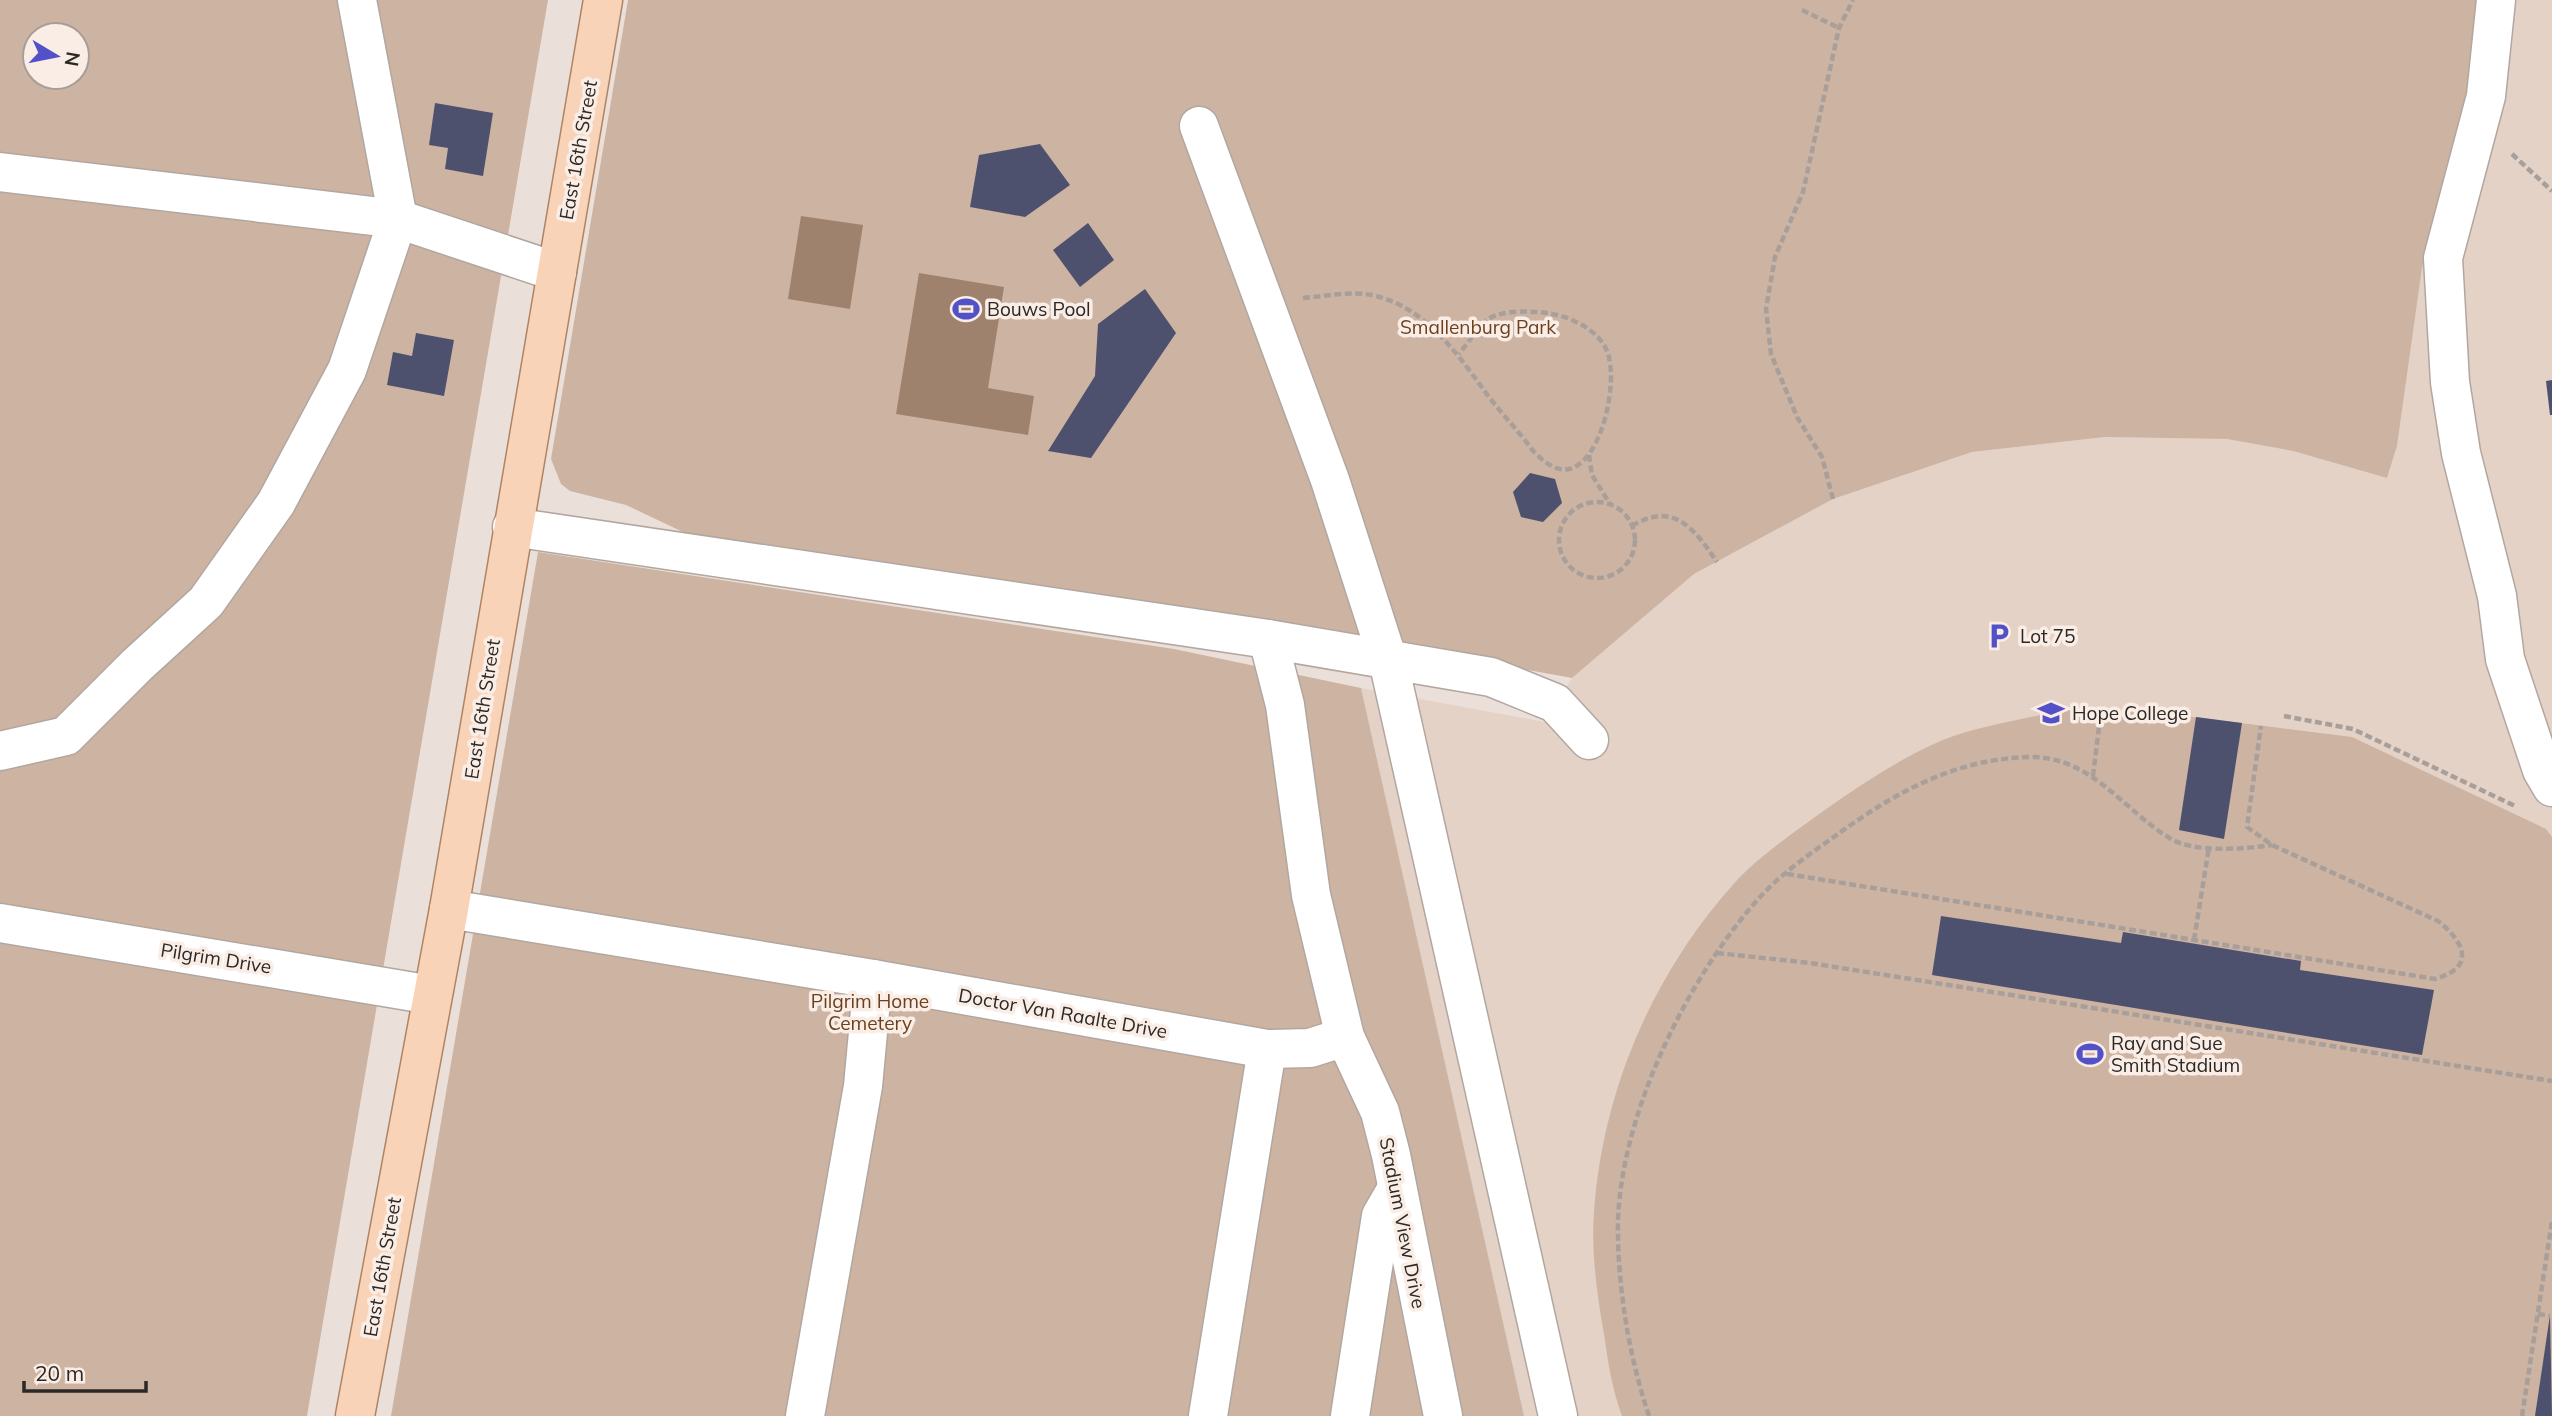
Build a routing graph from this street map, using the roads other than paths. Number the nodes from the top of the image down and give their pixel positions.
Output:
1 (357, 0) edge
2 (603, 0) edge
3 (2496, 0) edge
4 (1199, 126) dead end
5 (0, 172) edge
6 (398, 219) junction
7 (557, 272) junction
8 (512, 527) junction
9 (1268, 639) junction
10 (1388, 660) junction
11 (1589, 740) dead end
12 (0, 751) edge
13 (2552, 787) edge
14 (449, 909) junction
15 (0, 923) edge
16 (873, 979) junction
17 (432, 995) junction
18 (1345, 1037) junction
19 (1267, 1049) junction
20 (1396, 1190) junction
21 (355, 1416) edge
22 (806, 1416) edge
23 (1208, 1416) edge
24 (1350, 1416) edge
25 (1443, 1416) edge
26 (1558, 1416) edge

1 - 6 lane
2 - 7 main road, East 16th Street
3 - 13 lane
4 - 10 lane
5 - 6 lane
6 - 7 lane
6 - 12 lane
7 - 8 main road, East 16th Street
8 - 9 lane
8 - 14 main road, East 16th Street
9 - 10 lane
9 - 18 lane, Stadium View Drive
10 - 11 lane
10 - 26 lane
14 - 16 lane, Doctor Van Raalte Drive
14 - 17 main road, East 16th Street
15 - 17 lane, Pilgrim Drive
16 - 19 lane, Doctor Van Raalte Drive
16 - 22 lane
17 - 21 main road, East 16th Street
18 - 19 lane, Doctor Van Raalte Drive
18 - 20 lane, Stadium View Drive
19 - 23 lane
20 - 24 lane
20 - 25 lane, Stadium View Drive

